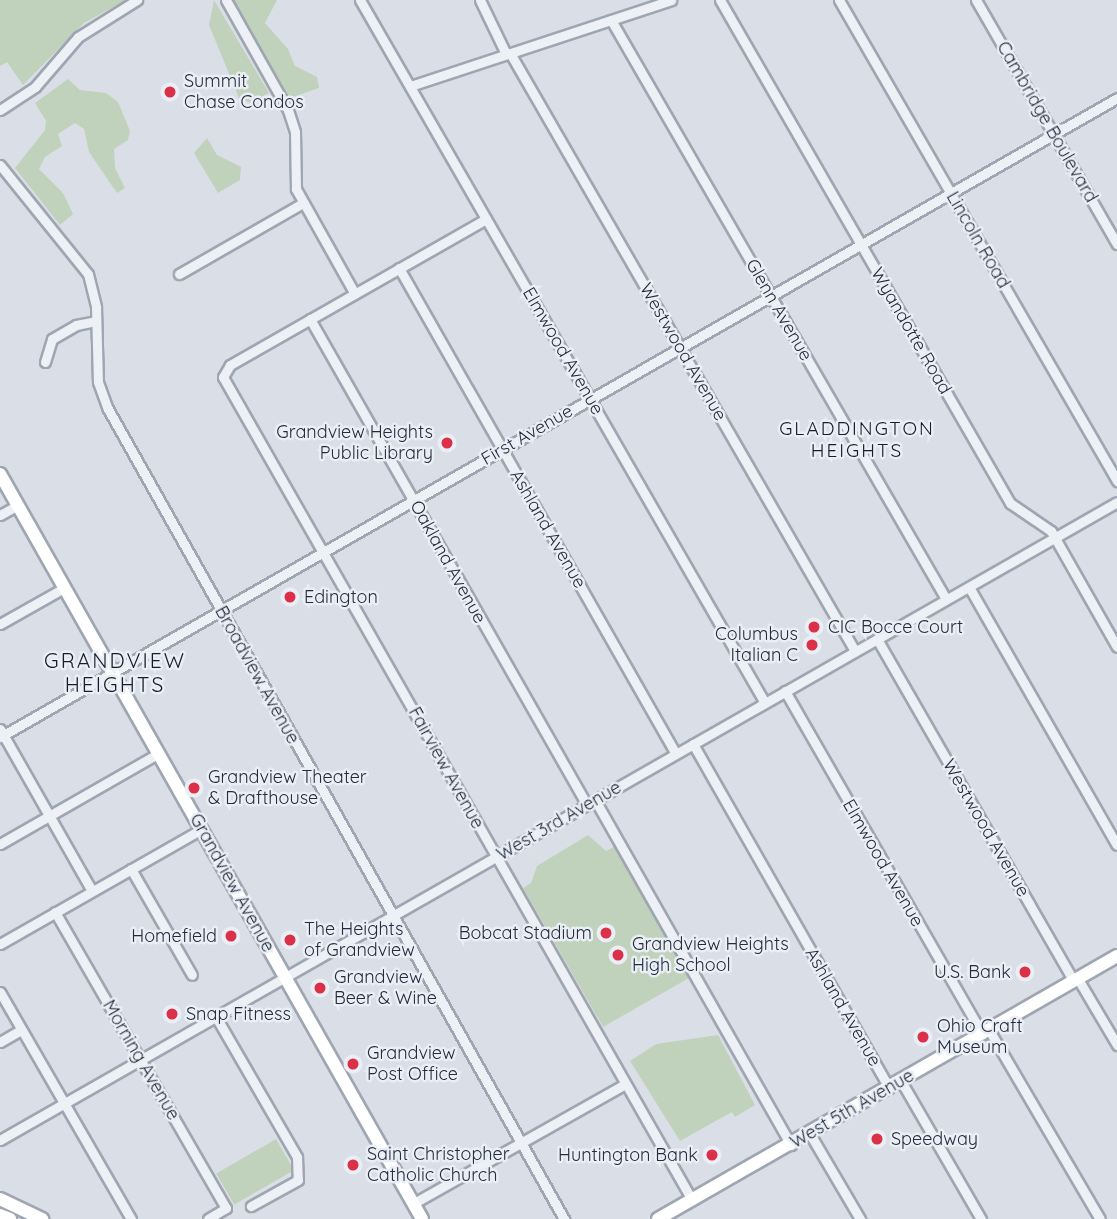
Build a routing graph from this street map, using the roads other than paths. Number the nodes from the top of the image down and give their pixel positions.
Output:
1 (137, 0) edge
2 (226, 0) edge
3 (360, 0) edge
4 (480, 0) edge
5 (671, 0) edge
6 (720, 0) edge
7 (839, 0) edge
8 (976, 0) edge
9 (611, 20) junction
10 (508, 54) junction
11 (410, 86) junction
12 (1117, 98) edge
13 (0, 110) edge
14 (1054, 133) junction
15 (0, 165) edge
16 (950, 192) junction
17 (303, 203) junction
18 (486, 219) junction
19 (860, 244) junction
20 (1117, 244) edge
21 (399, 268) junction
22 (179, 274) dead end
23 (355, 294) junction
24 (771, 296) junction
25 (310, 319) junction
26 (96, 321) junction
27 (680, 347) junction
28 (45, 362) dead end
29 (590, 399) junction
30 (502, 449) junction
31 (0, 474) edge
32 (1117, 481) edge
33 (413, 500) junction
34 (1117, 502) edge
35 (18, 505) junction
36 (0, 515) edge
37 (1054, 538) junction
38 (323, 552) junction
39 (968, 587) junction
40 (64, 588) junction
41 (946, 600) junction
42 (221, 610) junction
43 (0, 624) edge
44 (877, 639) junction
45 (1117, 647) edge
46 (855, 651) junction
47 (113, 672) junction
48 (785, 691) junction
49 (765, 703) junction
50 (1, 733) edge
51 (693, 744) junction
52 (159, 753) junction
53 (676, 754) junction
54 (591, 803) junction
55 (49, 816) junction
56 (202, 829) junction
57 (0, 844) edge
58 (1117, 845) edge
59 (497, 857) junction
60 (131, 869) junction
61 (92, 891) junction
62 (55, 912) junction
63 (393, 916) junction
64 (0, 944) edge
65 (1117, 956) edge
66 (192, 975) dead end
67 (286, 977) junction
68 (1076, 980) junction
69 (0, 992) edge
70 (216, 1017) junction
71 (21, 1030) junction
72 (986, 1032) junction
73 (0, 1042) edge
74 (1117, 1045) edge
75 (140, 1060) junction
76 (625, 1084) junction
77 (895, 1085) junction
78 (64, 1104) junction
79 (810, 1134) junction
80 (0, 1140) edge
81 (521, 1143) junction
82 (790, 1145) junction
83 (0, 1199) edge
84 (692, 1200) junction
85 (414, 1203) junction
86 (251, 1206) dead end
87 (0, 1215) edge
88 (10, 1219) edge
89 (42, 1219) edge
90 (131, 1219) edge
91 (208, 1219) edge
92 (422, 1219) edge
93 (564, 1219) edge
94 (658, 1219) edge
95 (860, 1219) edge
96 (981, 1219) edge
97 (1100, 1219) edge

1 - 13 street
2 - 17 street
3 - 11 street, Elmwood Avenue
4 - 10 street, Westwood Avenue
5 - 9 street
6 - 19 street, Wyandotte Road
7 - 16 street, Lincoln Road
8 - 14 street, Cambridge Boulevard
9 - 10 street
9 - 24 street, Glenn Avenue
10 - 11 street
10 - 27 street, Westwood Avenue
11 - 18 street, Elmwood Avenue
12 - 14 street, First Avenue
14 - 16 street, First Avenue
14 - 20 street, Cambridge Boulevard
15 - 26 street, Broadview Avenue
16 - 19 street, First Avenue
16 - 32 street, Lincoln Road
17 - 22 street
17 - 23 street
18 - 21 street
18 - 29 street, Elmwood Avenue
19 - 24 street, First Avenue
19 - 37 street, Wyandotte Road
21 - 23 street
21 - 30 street, Ashland Avenue
23 - 25 street
24 - 27 street, First Avenue
24 - 41 street, Glenn Avenue
25 - 33 street, Oakland Avenue
25 - 38 street, Fairview Avenue
26 - 28 street
26 - 42 street, Broadview Avenue
27 - 29 street, First Avenue
27 - 46 street, Westwood Avenue
29 - 30 street, First Avenue
29 - 49 street, Elmwood Avenue
30 - 33 street, First Avenue
30 - 53 street, Ashland Avenue
31 - 35 main road, Grandview Avenue
33 - 38 street, First Avenue
33 - 54 street, Oakland Avenue
34 - 37 street, West 3rd Avenue
35 - 36 street
35 - 40 main road, Grandview Avenue
37 - 39 street, West 3rd Avenue
37 - 45 street, Wyandotte Road
38 - 42 street, First Avenue
38 - 59 street, Fairview Avenue
39 - 41 street, West 3rd Avenue
39 - 58 street
40 - 43 street
40 - 47 main road, Grandview Avenue
41 - 44 street, West 3rd Avenue
42 - 47 street, First Avenue
42 - 63 street, Broadview Avenue
44 - 46 street, West 3rd Avenue
44 - 68 street, Westwood Avenue
46 - 48 street, West 3rd Avenue
47 - 50 street, First Avenue
47 - 52 main road, Grandview Avenue
48 - 49 street, West 3rd Avenue
48 - 72 street, Elmwood Avenue
49 - 51 street, West 3rd Avenue
50 - 55 street
51 - 53 street, West 3rd Avenue
51 - 77 street, Ashland Avenue
52 - 55 street
52 - 56 main road, Grandview Avenue
53 - 54 street, West 3rd Avenue
54 - 59 street, West 3rd Avenue
54 - 82 street, Oakland Avenue
55 - 57 street
55 - 61 street
56 - 60 street
56 - 67 main road, Grandview Avenue
59 - 63 street, West 3rd Avenue
59 - 76 street, Fairview Avenue
60 - 61 street
60 - 66 street
61 - 62 street
62 - 64 street
62 - 75 street, Morning Avenue
63 - 67 street, West 3rd Avenue
63 - 81 street, Broadview Avenue
65 - 68 main road, West 5th Avenue
67 - 70 street, West 3rd Avenue
67 - 85 main road, Grandview Avenue
68 - 72 main road, West 5th Avenue
68 - 74 street, Westwood Avenue
69 - 71 street
70 - 75 street, West 3rd Avenue
70 - 86 street
71 - 73 street
71 - 78 street
72 - 77 main road, West 5th Avenue
72 - 97 street, Elmwood Avenue
75 - 78 street, West 3rd Avenue
75 - 91 street, Morning Avenue
76 - 81 street
76 - 84 street, Fairview Avenue
77 - 79 main road, West 5th Avenue
77 - 96 street, Ashland Avenue
78 - 80 street, West 3rd Avenue
78 - 90 street
79 - 82 main road, West 5th Avenue
79 - 95 street
81 - 85 street
81 - 93 street, Broadview Avenue
82 - 84 main road, West 5th Avenue
83 - 89 main road
84 - 94 main road, West 5th Avenue
85 - 92 main road, Grandview Avenue
87 - 88 main road

